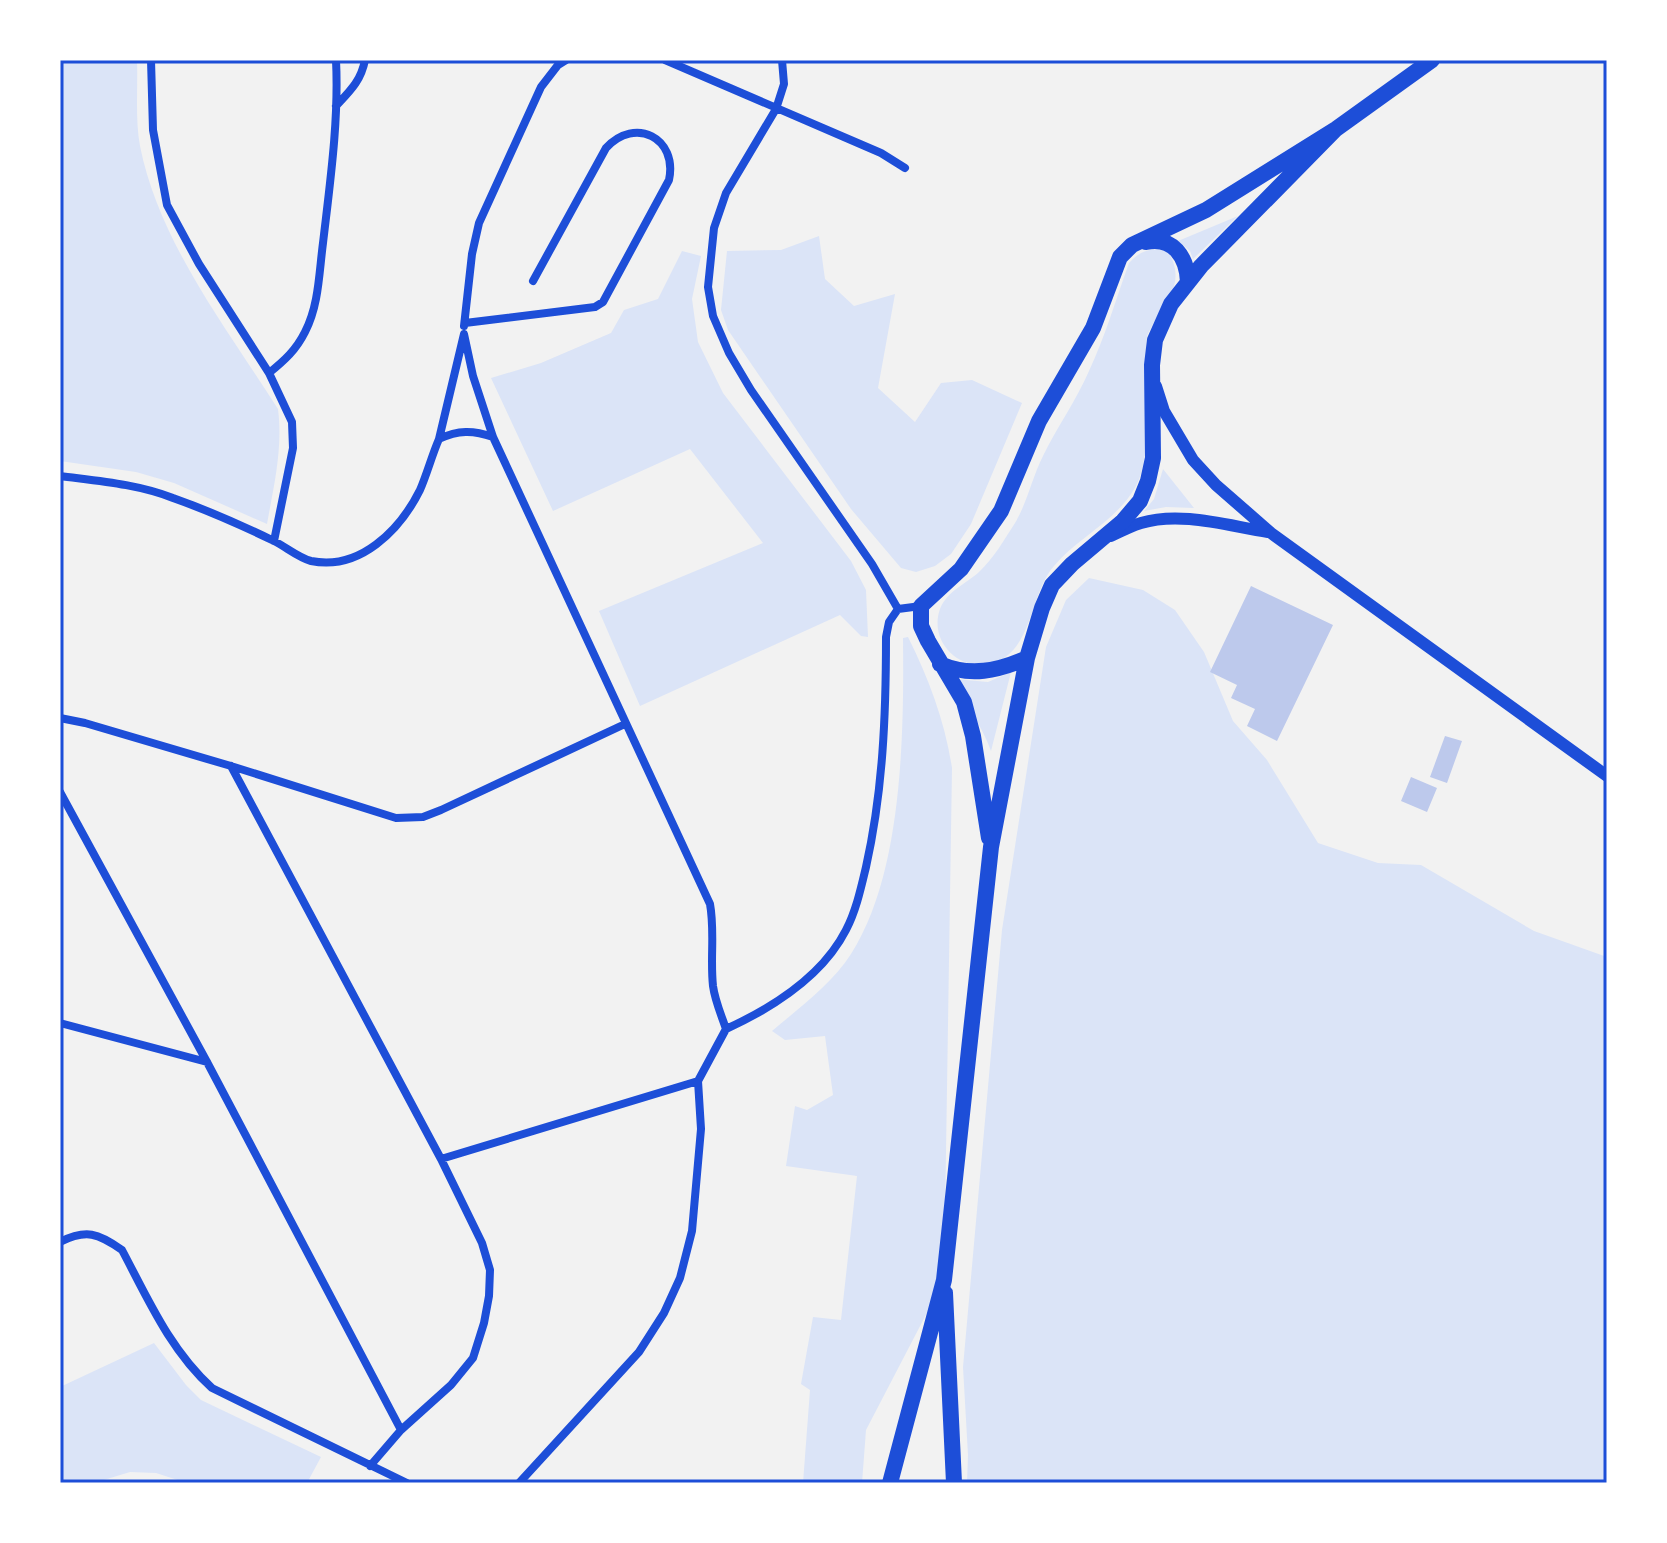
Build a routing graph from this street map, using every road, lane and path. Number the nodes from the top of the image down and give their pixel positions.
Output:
1 (151, 60) edge
2 (336, 60) edge
3 (365, 60) edge
4 (566, 60) edge
5 (665, 60) edge
6 (782, 60) edge
7 (1432, 60) edge
8 (336, 106) junction
9 (776, 109) junction
10 (1336, 129) junction
11 (905, 168) dead end
12 (1132, 245) junction
13 (533, 281) dead end
14 (1188, 282) junction
15 (465, 323) junction
16 (464, 334) junction
17 (1152, 372) junction
18 (269, 373) junction
19 (493, 437) junction
20 (439, 439) junction
21 (60, 476) edge
22 (1271, 533) junction
23 (1101, 540) junction
24 (274, 541) junction
25 (921, 606) junction
26 (898, 609) junction
27 (1027, 658) junction
28 (939, 663) junction
29 (60, 718) edge
30 (625, 724) junction
31 (231, 766) junction
32 (1607, 776) edge
33 (60, 792) edge
34 (991, 847) junction
35 (60, 1023) edge
36 (726, 1029) junction
37 (207, 1062) junction
38 (698, 1081) junction
39 (441, 1159) junction
40 (60, 1242) edge
41 (944, 1280) junction
42 (401, 1430) junction
43 (370, 1466) junction
44 (407, 1483) edge
45 (519, 1483) edge
46 (890, 1483) edge
47 (954, 1483) edge

1 - 18 street
2 - 8 street
3 - 8 street
4 - 15 street
5 - 9 street
6 - 9 street
7 - 10 main road
8 - 18 street
9 - 11 street
9 - 26 street
10 - 12 main road
10 - 14 main road
12 - 14 main road
12 - 25 main road
13 - 15 street
14 - 17 main road
15 - 16 street
16 - 19 street
16 - 20 street
17 - 22 street
17 - 23 main road
18 - 24 street
19 - 20 street
19 - 30 street
20 - 24 street
21 - 24 street
22 - 23 street
22 - 32 street
23 - 27 main road
25 - 26 street
25 - 28 main road
26 - 36 street
27 - 28 main road
27 - 34 main road
28 - 34 main road
29 - 31 street
30 - 31 street
30 - 36 street
31 - 39 street
33 - 37 street
34 - 41 main road
35 - 37 street
36 - 38 street
37 - 42 street
38 - 39 street
38 - 45 street
39 - 42 street
40 - 43 street
41 - 46 main road
41 - 47 main road
42 - 43 street
43 - 44 street

